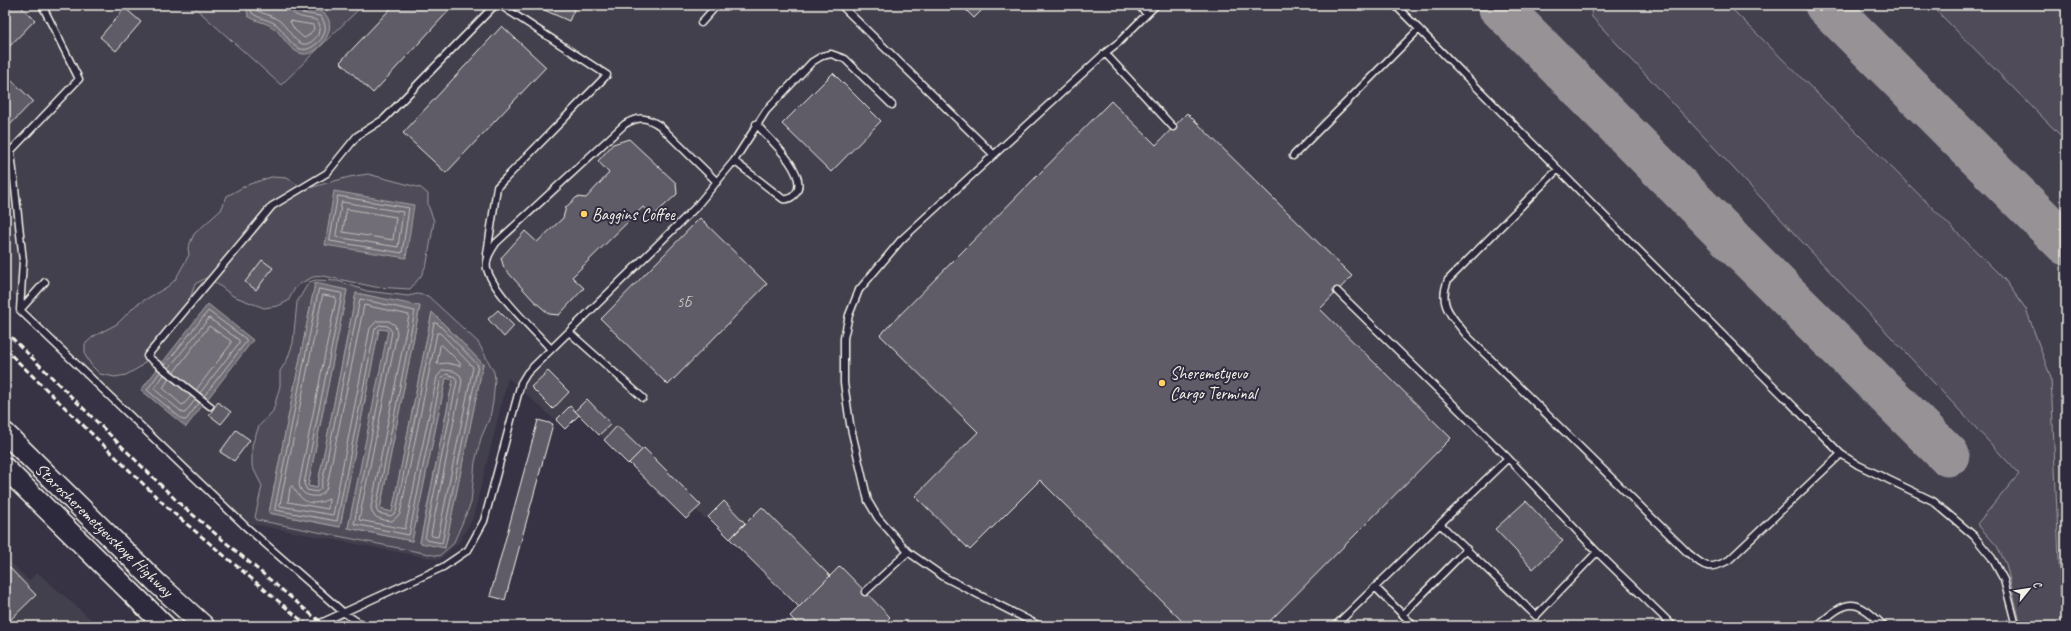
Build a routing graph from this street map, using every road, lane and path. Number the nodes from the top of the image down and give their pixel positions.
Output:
1 (42, 5) edge
2 (495, 5) edge
3 (500, 5) edge
4 (717, 5) edge
5 (841, 5) edge
6 (1138, 5) edge
7 (1156, 5) edge
8 (1395, 5) edge
9 (1146, 14) junction
10 (702, 23) dead end
11 (1419, 29) junction
12 (1105, 53) junction
13 (892, 105) dead end
14 (756, 124) junction
15 (1173, 127) dead end
16 (10, 152) junction
17 (994, 155) junction
18 (1293, 156) dead end
19 (5, 157) edge
20 (734, 161) junction
21 (1558, 169) junction
22 (718, 182) junction
23 (487, 257) junction
24 (45, 282) dead end
25 (1337, 291) dead end
26 (20, 310) junction
27 (569, 332) junction
28 (551, 349) junction
29 (643, 398) dead end
30 (210, 406) dead end
31 (5, 433) edge
32 (1841, 454) junction
33 (1508, 458) junction
34 (5, 468) edge
35 (1440, 524) junction
36 (1467, 549) junction
37 (908, 552) junction
38 (1597, 552) junction
39 (1375, 587) junction
40 (865, 592) dead end
41 (344, 613) junction
42 (1402, 614) junction
43 (165, 626) edge
44 (204, 626) edge
45 (314, 626) edge
46 (364, 626) edge
47 (1040, 626) edge
48 (1335, 626) edge
49 (1414, 626) edge
50 (1672, 626) edge
51 (1817, 626) edge
52 (1884, 626) edge
53 (2016, 626) edge

1 - 16 lane
2 - 30 lane
3 - 23 lane
4 - 10 lane
5 - 17 lane
6 - 9 lane
7 - 9 lane
8 - 11 lane
9 - 12 lane
11 - 18 lane
11 - 21 lane
12 - 15 lane
12 - 17 lane
13 - 14 lane
14 - 20 lane
14 - 20 lane
16 - 19 lane
16 - 26 lane
17 - 37 lane
20 - 22 lane
21 - 32 lane
21 - 32 lane
22 - 23 lane
22 - 27 lane
23 - 28 lane
24 - 26 lane
25 - 33 lane
26 - 41 lane
27 - 28 lane
27 - 29 lane
28 - 41 lane
31 - 44 main road, Starosheremetyevskoye Highway
32 - 53 lane
33 - 35 lane
33 - 38 lane
34 - 43 main road, Starosheremetyevskoye Highway
35 - 36 lane
35 - 39 lane
36 - 38 lane
36 - 42 lane
37 - 40 lane
37 - 47 lane
38 - 50 lane
39 - 42 lane
39 - 48 lane
41 - 45 lane
41 - 46 lane
42 - 49 lane
51 - 52 lane

